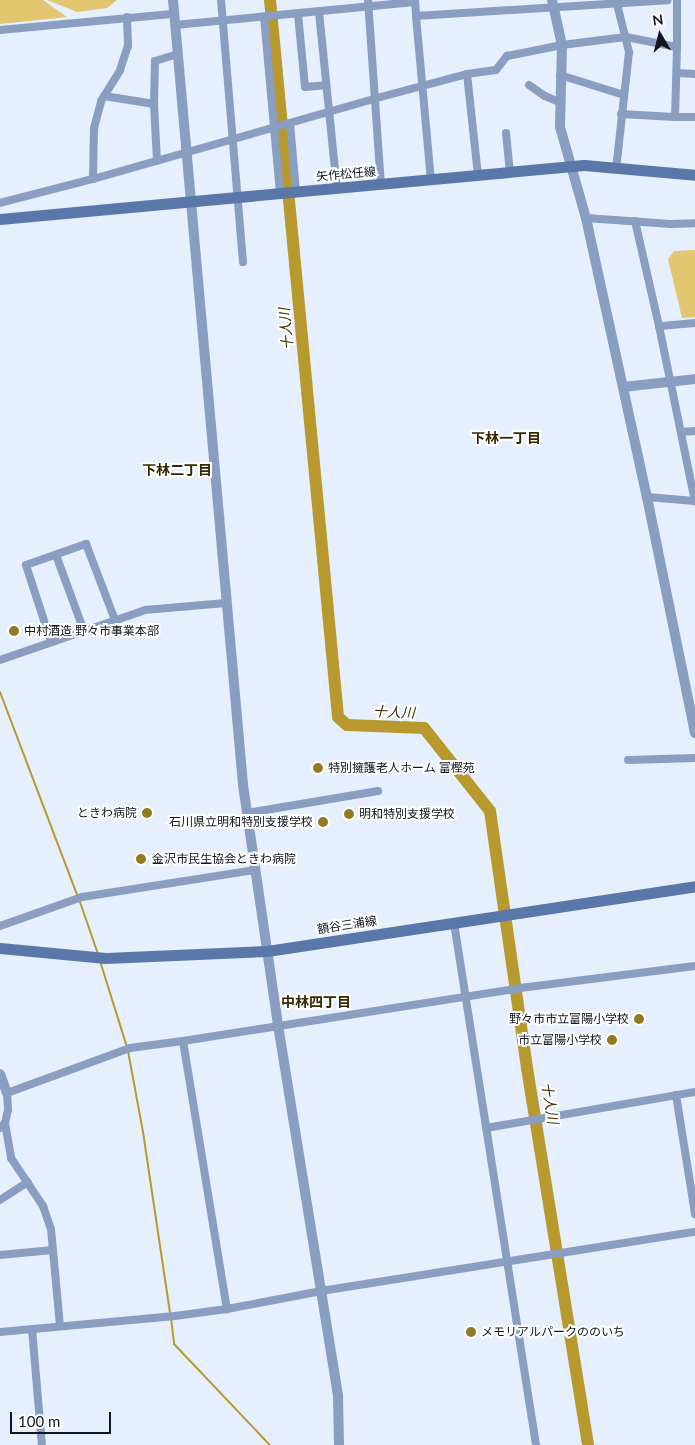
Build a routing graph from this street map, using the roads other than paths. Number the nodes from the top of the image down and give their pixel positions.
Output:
1 (173, 0) edge
2 (221, 0) edge
3 (668, 0) edge
4 (677, 0) edge
5 (415, 1) edge
6 (616, 1) edge
7 (552, 3) edge
8 (368, 4) edge
9 (319, 12) junction
10 (174, 14) junction
11 (298, 14) junction
12 (270, 16) junction
13 (416, 16) junction
14 (127, 17) junction
15 (223, 21) junction
16 (175, 25) junction
17 (0, 30) edge
18 (626, 37) junction
19 (562, 45) junction
20 (677, 47) junction
21 (178, 54) junction
22 (678, 73) junction
23 (468, 74) junction
24 (695, 74) edge
25 (560, 75) junction
26 (326, 85) junction
27 (529, 85) dead end
28 (421, 86) junction
29 (624, 95) junction
30 (104, 96) junction
31 (374, 99) junction
32 (559, 102) junction
33 (154, 104) junction
34 (328, 113) junction
35 (621, 114) junction
36 (676, 117) junction
37 (695, 117) edge
38 (282, 125) junction
39 (506, 133) dead end
40 (234, 140) junction
41 (185, 153) junction
42 (157, 161) junction
43 (572, 167) junction
44 (616, 169) junction
45 (510, 173) junction
46 (695, 175) edge
47 (478, 176) junction
48 (94, 179) junction
49 (431, 180) junction
50 (382, 184) junction
51 (337, 188) junction
52 (288, 193) junction
53 (239, 198) junction
54 (190, 201) junction
55 (0, 203) edge
56 (586, 218) junction
57 (0, 219) edge
58 (635, 221) junction
59 (695, 223) edge
60 (243, 262) dead end
61 (695, 323) edge
62 (659, 326) junction
63 (695, 379) edge
64 (671, 380) junction
65 (623, 387) junction
66 (695, 431) edge
67 (681, 432) junction
68 (693, 476) edge
69 (647, 497) junction
70 (695, 501) edge
71 (56, 555) junction
72 (226, 603) junction
73 (115, 620) junction
74 (84, 631) junction
75 (51, 642) junction
76 (0, 660) edge
77 (695, 733) edge
78 (695, 758) edge
79 (628, 760) dead end
80 (378, 791) dead end
81 (246, 813) junction
82 (254, 870) junction
83 (695, 886) edge
84 (454, 923) junction
85 (0, 926) edge
86 (0, 948) edge
87 (267, 951) junction
88 (695, 966) edge
89 (465, 996) junction
90 (278, 1025) junction
91 (184, 1042) junction
92 (0, 1074) edge
93 (695, 1092) edge
94 (7, 1093) junction
95 (676, 1095) junction
96 (3, 1125) edge
97 (486, 1128) junction
98 (28, 1182) junction
99 (0, 1200) edge
100 (695, 1214) edge
101 (695, 1232) edge
102 (53, 1250) junction
103 (0, 1255) edge
104 (508, 1262) junction
105 (321, 1292) junction
106 (227, 1309) junction
107 (60, 1326) junction
108 (32, 1329) junction
109 (0, 1332) edge
110 (42, 1445) edge
111 (339, 1445) edge
112 (536, 1445) edge

1 - 10 street
2 - 15 street
3 - 6 street
4 - 20 street
5 - 8 street
5 - 13 street
6 - 7 street
6 - 18 street
7 - 13 street
7 - 19 street
8 - 9 street
8 - 31 street
9 - 11 street
9 - 26 street
10 - 14 street
10 - 16 street
11 - 12 street
11 - 26 street
12 - 15 street
12 - 38 street
13 - 28 street
14 - 17 street
14 - 30 street
15 - 16 street
15 - 40 street
16 - 21 street
18 - 19 street
18 - 20 street
18 - 29 street
19 - 23 street
19 - 25 street
20 - 22 street
21 - 33 street
21 - 41 street
22 - 24 street
22 - 36 street
23 - 28 street
23 - 47 street
25 - 29 street
25 - 32 street
26 - 34 street
27 - 32 street
28 - 31 street
28 - 49 street
29 - 35 street
30 - 33 street
30 - 48 street
31 - 34 street
31 - 50 street
32 - 43 street
33 - 42 street
34 - 38 street
34 - 51 street
35 - 36 street
35 - 44 street
36 - 37 street
38 - 40 street
38 - 52 street
38 - 52 street
39 - 45 street
40 - 41 street
40 - 53 street
41 - 42 street
41 - 54 street
42 - 48 street
43 - 44 main road, 矢作松任線
43 - 45 main road, 矢作松任線
43 - 56 street
44 - 46 main road, 矢作松任線
45 - 47 main road, 矢作松任線
47 - 49 main road, 矢作松任線
48 - 55 street
49 - 50 main road, 矢作松任線
50 - 51 main road, 矢作松任線
51 - 52 main road, 矢作松任線
52 - 53 main road, 矢作松任線
53 - 54 main road, 矢作松任線
53 - 60 street
54 - 57 main road, 矢作松任線
54 - 72 street
56 - 58 street
56 - 65 street
58 - 59 street
58 - 62 street
61 - 62 street
62 - 64 street
63 - 64 street
64 - 65 street
64 - 67 street
65 - 69 street
66 - 67 street
67 - 68 street
68 - 70 street
69 - 70 street
69 - 77 street
71 - 73 street
71 - 74 street
71 - 75 street
72 - 73 street
72 - 81 street
73 - 74 street
74 - 75 street
75 - 76 street
78 - 79 street
80 - 81 street
81 - 82 street
82 - 85 street
82 - 87 street
83 - 84 main road, 額谷三浦線
84 - 87 main road, 額谷三浦線
84 - 89 street
86 - 87 main road, 額谷三浦線
87 - 90 street
88 - 89 street
89 - 90 street
89 - 97 street
90 - 91 street
90 - 105 street
91 - 94 street
91 - 106 street
92 - 94 street
93 - 95 street
94 - 96 street
95 - 97 street
95 - 100 street
96 - 98 street
97 - 104 street
98 - 99 street
98 - 102 street
101 - 104 street
102 - 103 street
102 - 107 street
104 - 105 street
104 - 112 street
105 - 106 street
105 - 111 street
106 - 107 street
107 - 108 street
108 - 109 street
108 - 110 street

